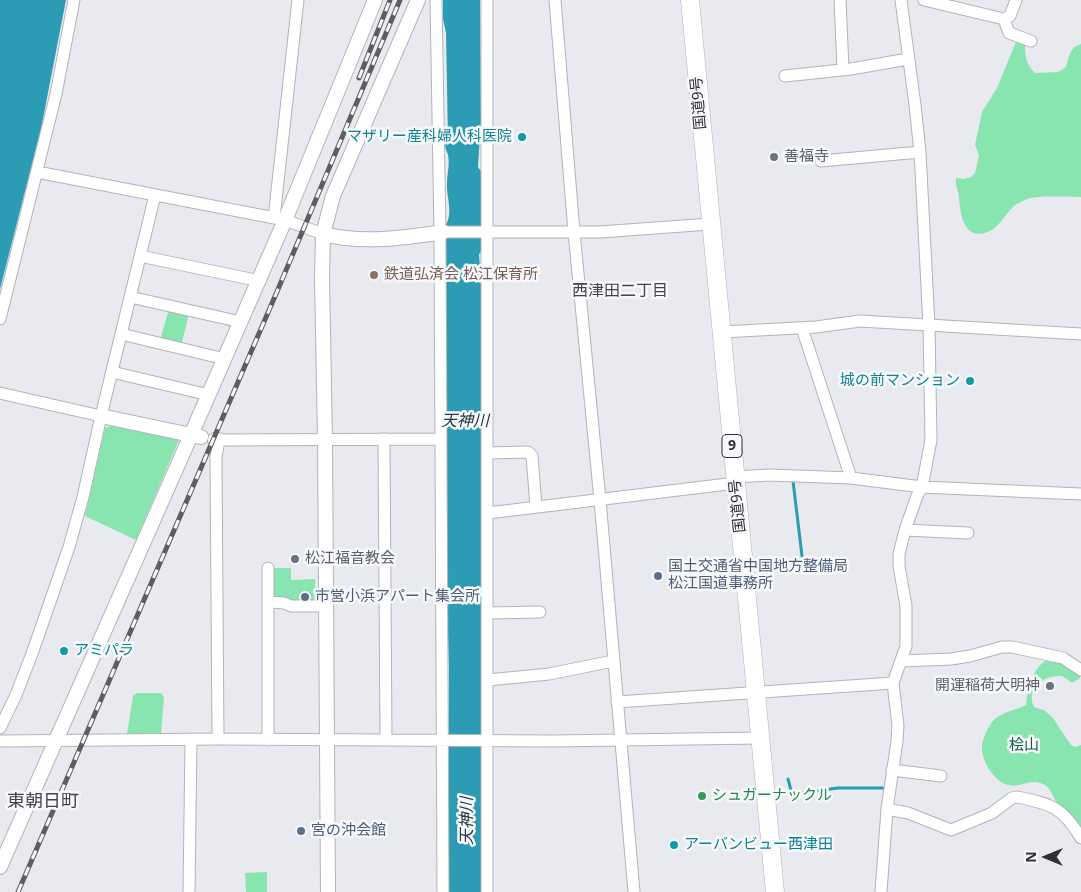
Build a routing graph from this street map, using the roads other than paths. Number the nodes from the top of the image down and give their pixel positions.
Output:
1 (74, 0) edge
2 (298, 0) edge
3 (375, 0) edge
4 (418, 0) edge
5 (436, 0) edge
6 (487, 0) edge
7 (555, 0) edge
8 (690, 0) edge
9 (840, 0) edge
10 (901, 0) edge
11 (924, 0) edge
12 (1016, 0) edge
13 (950, 3) edge
14 (1004, 19) junction
15 (1030, 40) dead end
16 (908, 59) junction
17 (843, 69) junction
18 (785, 76) dead end
19 (920, 152) junction
20 (822, 161) dead end
21 (37, 172) junction
22 (155, 195) junction
23 (280, 219) junction
24 (710, 224) junction
25 (442, 232) junction
26 (485, 232) junction
27 (574, 232) junction
28 (323, 234) junction
29 (140, 256) junction
30 (260, 281) junction
31 (130, 297) junction
32 (0, 319) edge
33 (241, 322) junction
34 (929, 326) junction
35 (802, 328) junction
36 (722, 332) junction
37 (121, 334) junction
38 (1081, 334) edge
39 (225, 359) junction
40 (112, 372) junction
41 (0, 393) edge
42 (209, 395) junction
43 (101, 416) junction
44 (196, 436) junction
45 (384, 439) junction
46 (441, 439) junction
47 (325, 440) junction
48 (487, 453) junction
49 (851, 478) junction
50 (736, 480) junction
51 (922, 486) junction
52 (1081, 494) edge
53 (600, 500) junction
54 (536, 507) junction
55 (488, 513) junction
56 (905, 530) junction
57 (968, 533) dead end
58 (268, 568) dead end
59 (268, 602) junction
60 (326, 606) junction
61 (540, 612) dead end
62 (488, 613) junction
63 (613, 661) junction
64 (902, 661) junction
65 (1081, 670) edge
66 (488, 680) junction
67 (893, 683) junction
68 (756, 693) junction
69 (617, 702) junction
70 (0, 728) edge
71 (760, 738) junction
72 (218, 739) junction
73 (620, 739) junction
74 (191, 740) junction
75 (268, 740) junction
76 (328, 740) junction
77 (386, 740) junction
78 (443, 740) junction
79 (486, 740) junction
80 (0, 741) edge
81 (57, 741) junction
82 (892, 770) junction
83 (941, 776) dead end
84 (887, 809) junction
85 (1081, 838) edge
86 (0, 867) edge
87 (189, 892) edge
88 (328, 892) edge
89 (443, 892) edge
90 (487, 892) edge
91 (634, 892) edge
92 (775, 892) edge
93 (881, 892) edge

1 - 21 street
2 - 23 street
3 - 23 street
4 - 28 street
5 - 25 street
6 - 26 street
7 - 27 street
8 - 24 highway, 国道9号 / 9
9 - 17 street
10 - 16 street
11 - 13 street
12 - 14 street
13 - 14 street
14 - 15 street
16 - 17 street
16 - 19 street
17 - 18 street
19 - 20 street
19 - 34 street
21 - 22 street
21 - 32 street
22 - 23 street
22 - 29 street
23 - 28 street
23 - 30 street
24 - 27 street
24 - 36 highway, 国道9号 / 9
25 - 26 street
25 - 28 street
25 - 46 street
26 - 27 street
26 - 48 street
27 - 53 street
28 - 47 street
29 - 30 street
29 - 31 street
30 - 33 street
31 - 33 street
31 - 37 street
33 - 39 street
34 - 35 street
34 - 38 street
34 - 51 street
35 - 36 street
35 - 49 street
36 - 50 highway, 国道9号 / 9
37 - 39 street
37 - 40 street
39 - 42 street
40 - 42 street
40 - 43 street
41 - 43 street
42 - 44 street
43 - 44 street
43 - 70 street
44 - 81 street
45 - 46 street
45 - 47 street
45 - 77 street
46 - 78 street
47 - 60 street
47 - 72 street
48 - 54 street
48 - 55 street
49 - 50 street
49 - 51 street
50 - 53 street
50 - 68 highway, 国道9号 / 9
51 - 52 street
51 - 56 street
53 - 54 street
53 - 63 street
54 - 55 street
55 - 62 street
56 - 57 street
56 - 64 street
58 - 59 street
59 - 60 street
59 - 75 street
60 - 76 street
61 - 62 street
62 - 66 street
63 - 66 street
63 - 69 street
64 - 65 street
64 - 67 street
66 - 79 street
67 - 68 street
67 - 82 street
68 - 69 street
68 - 71 highway, 国道9号 / 9
69 - 73 street
71 - 73 street
71 - 92 highway, 国道9号 / 9
72 - 74 street
72 - 75 street
73 - 79 street
73 - 91 street
74 - 81 street
74 - 87 street
75 - 76 street
76 - 77 street
76 - 88 street
77 - 78 street
78 - 79 street
78 - 89 street
79 - 90 street
80 - 81 street
81 - 86 street
82 - 83 street
82 - 84 street
84 - 85 street
84 - 93 street

